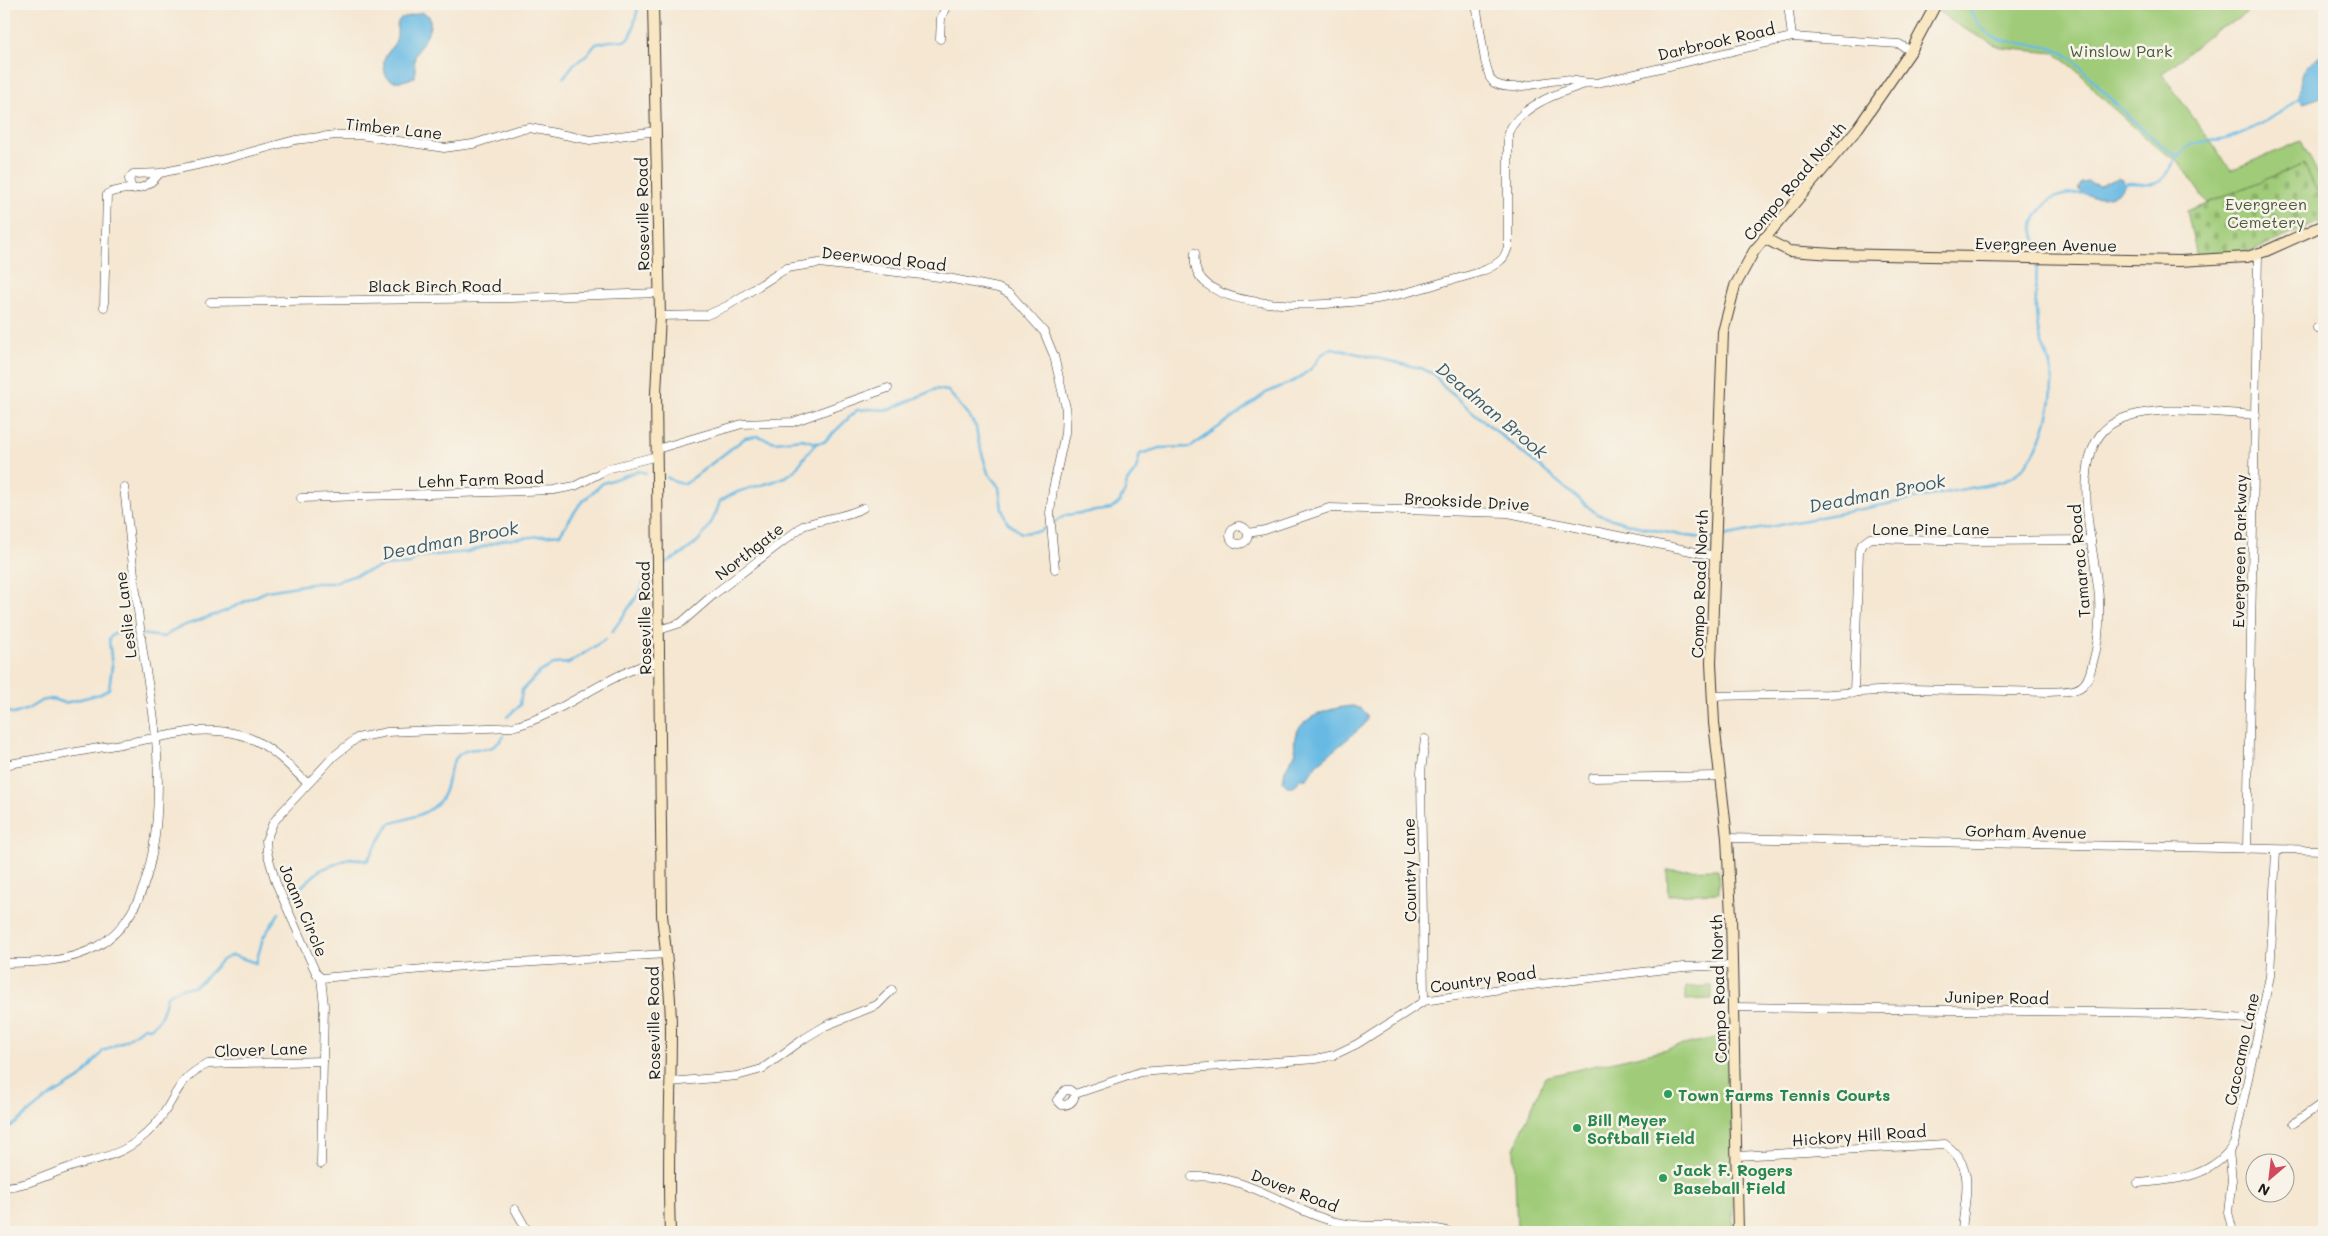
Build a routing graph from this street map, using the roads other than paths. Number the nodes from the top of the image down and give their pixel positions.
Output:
1 (653, 4) edge
2 (947, 4) edge
3 (1476, 4) edge
4 (1788, 4) edge
5 (1936, 4) edge
6 (1792, 37) junction
7 (940, 39) dead end
8 (1911, 51) junction
9 (1585, 84) junction
10 (656, 131) junction
11 (160, 173) junction
12 (132, 189) junction
13 (2324, 225) edge
14 (1764, 238) junction
15 (1195, 253) dead end
16 (2258, 254) junction
17 (659, 293) junction
18 (210, 302) dead end
19 (104, 307) dead end
20 (660, 316) junction
21 (888, 388) dead end
22 (2256, 415) junction
23 (657, 452) junction
24 (124, 487) dead end
25 (300, 498) dead end
26 (862, 508) dead end
27 (1248, 533) dead end
28 (2091, 540) junction
29 (1715, 556) junction
30 (1055, 568) dead end
31 (659, 630) junction
32 (660, 661) junction
33 (1854, 693) junction
34 (1712, 696) junction
35 (156, 738) junction
36 (1425, 740) dead end
37 (4, 765) edge
38 (1720, 776) junction
39 (1592, 778) dead end
40 (307, 783) junction
41 (1728, 838) junction
42 (2247, 849) junction
43 (2276, 850) junction
44 (2324, 850) edge
45 (666, 954) junction
46 (4, 963) edge
47 (1733, 965) junction
48 (321, 978) junction
49 (892, 990) dead end
50 (1424, 1001) junction
51 (1734, 1007) junction
52 (2260, 1020) junction
53 (323, 1061) junction
54 (670, 1082) junction
55 (1076, 1094) dead end
56 (2324, 1102) edge
57 (2294, 1123) dead end
58 (2229, 1151) junction
59 (1737, 1156) junction
60 (322, 1164) dead end
61 (1192, 1177) dead end
62 (2138, 1183) dead end
63 (4, 1187) edge
64 (515, 1209) dead end
65 (528, 1232) edge
66 (670, 1232) edge
67 (1450, 1232) edge
68 (1738, 1232) edge
69 (1962, 1232) edge
70 (2233, 1232) edge

1 - 10 main road, Roseville Road
2 - 7 street
3 - 9 street, Darbrook Road
4 - 6 street
5 - 8 main road, Compo Road North
6 - 8 street, Darbrook Road
6 - 9 street, Darbrook Road
8 - 14 main road, Compo Road North
9 - 15 street, Darbrook Road
10 - 11 street, Timber Lane
10 - 17 main road, Roseville Road
11 - 12 street, Timber Lane
11 - 12 street, Timber Lane
12 - 19 street, Timber Lane
13 - 16 main road, Evergreen Avenue
14 - 16 main road, Evergreen Avenue
14 - 29 main road, Compo Road North
16 - 22 street, Evergreen Parkway
17 - 18 street, Black Birch Road
17 - 20 main road, Roseville Road
20 - 23 main road, Roseville Road
20 - 30 street, Deerwood Road
21 - 23 street, Lehn Farm Road
22 - 28 street, Tamarac Road
22 - 42 street, Evergreen Parkway
23 - 25 street, Lehn Farm Road
23 - 31 main road, Roseville Road
24 - 35 street, Leslie Lane
26 - 31 street, Northgate
27 - 29 street, Brookside Drive
28 - 33 street, Tamarac Road
28 - 33 street, Lone Pine Lane
29 - 34 main road, Compo Road North
31 - 32 main road, Roseville Road
32 - 40 street, Joann Circle
32 - 45 main road, Roseville Road
33 - 34 street, Tamarac Road
34 - 38 main road, Compo Road North
35 - 37 street
35 - 40 street
35 - 46 street, Leslie Lane
36 - 50 street, Country Lane
38 - 39 street
38 - 41 main road, Compo Road North
40 - 48 street, Joann Circle
41 - 42 street, Gorham Avenue
41 - 47 main road, Compo Road North
42 - 43 street, Gorham Avenue
43 - 44 street, Gorham Avenue
43 - 52 street, Caccamo Lane
45 - 48 street, Joann Circle
45 - 54 main road, Roseville Road
47 - 50 street, Country Road
47 - 51 main road, Compo Road North
48 - 53 street
49 - 54 street
50 - 55 street, Country Road
51 - 52 street, Juniper Road
51 - 59 main road, Compo Road North
52 - 58 street, Caccamo Lane
53 - 60 street
53 - 63 street, Clover Lane
54 - 66 main road, Roseville Road
56 - 57 street
58 - 62 street, Caccamo Lane
58 - 70 street
59 - 68 main road, Compo Road North
59 - 69 street, Hickory Hill Road
61 - 67 street, Dover Road
64 - 65 street

